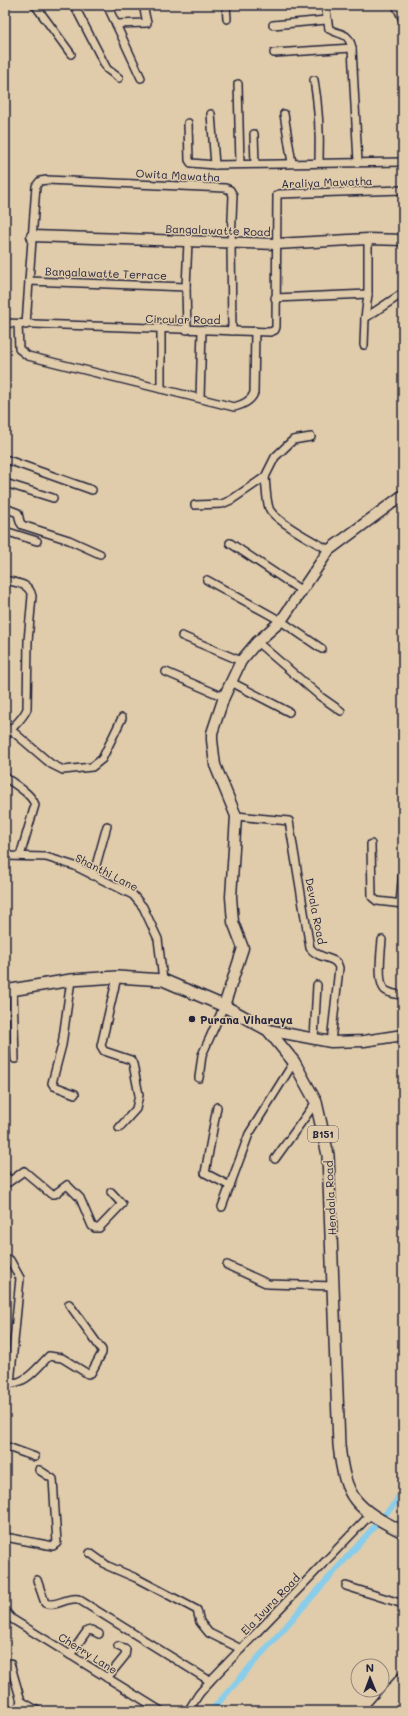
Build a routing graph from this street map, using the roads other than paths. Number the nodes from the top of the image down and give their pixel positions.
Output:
1 (35, 5) edge
2 (74, 5) edge
3 (107, 5) edge
4 (143, 5) edge
5 (226, 5) edge
6 (326, 5) edge
7 (396, 5) edge
8 (227, 19) dead end
9 (326, 20) junction
10 (403, 20) edge
11 (116, 24) junction
12 (273, 25) dead end
13 (352, 48) junction
14 (274, 53) dead end
15 (71, 54) dead end
16 (119, 78) dead end
17 (141, 78) dead end
18 (314, 80) dead end
19 (238, 84) dead end
20 (211, 114) dead end
21 (284, 114) dead end
22 (188, 123) dead end
23 (254, 134) dead end
24 (319, 162) junction
25 (358, 162) junction
26 (403, 162) edge
27 (255, 163) junction
28 (292, 163) junction
29 (240, 164) junction
30 (215, 165) junction
31 (403, 190) edge
32 (32, 236) junction
33 (368, 239) junction
34 (403, 240) edge
35 (188, 242) junction
36 (231, 242) junction
37 (276, 244) junction
38 (29, 281) junction
39 (186, 287) junction
40 (403, 293) edge
41 (368, 294) junction
42 (275, 298) junction
43 (365, 318) junction
44 (5, 323) edge
45 (18, 324) junction
46 (26, 325) junction
47 (161, 329) junction
48 (187, 330) junction
49 (202, 330) junction
50 (232, 331) junction
51 (254, 331) junction
52 (364, 345) dead end
53 (161, 389) junction
54 (200, 398) junction
55 (310, 437) dead end
56 (5, 459) edge
57 (265, 477) junction
58 (5, 483) edge
59 (92, 490) dead end
60 (403, 495) edge
61 (53, 498) dead end
62 (195, 505) dead end
63 (5, 508) edge
64 (5, 531) edge
65 (37, 541) dead end
66 (230, 543) dead end
67 (329, 550) junction
68 (100, 554) dead end
69 (5, 580) edge
70 (207, 580) dead end
71 (302, 591) junction
72 (281, 622) junction
73 (182, 636) dead end
74 (257, 642) junction
75 (322, 649) dead end
76 (241, 661) junction
77 (166, 672) dead end
78 (231, 682) junction
79 (224, 697) junction
80 (341, 711) dead end
81 (289, 712) dead end
82 (122, 718) dead end
83 (10, 729) junction
84 (5, 737) edge
85 (5, 777) edge
86 (236, 816) junction
87 (107, 826) dead end
88 (371, 844) dead end
89 (5, 856) edge
90 (20, 856) junction
91 (403, 870) edge
92 (93, 876) junction
93 (402, 904) edge
94 (382, 940) dead end
95 (117, 977) junction
96 (71, 980) junction
97 (163, 980) junction
98 (317, 985) dead end
99 (9, 991) edge
100 (403, 996) edge
101 (224, 1006) junction
102 (268, 1030) junction
103 (403, 1035) edge
104 (314, 1039) junction
105 (331, 1042) junction
106 (15, 1059) dead end
107 (294, 1062) junction
108 (199, 1078) dead end
109 (75, 1094) dead end
110 (316, 1102) junction
111 (217, 1107) dead end
112 (119, 1128) dead end
113 (275, 1159) dead end
114 (5, 1174) edge
115 (230, 1186) junction
116 (111, 1192) dead end
117 (222, 1207) dead end
118 (5, 1262) edge
119 (227, 1265) dead end
120 (334, 1286) junction
121 (69, 1304) dead end
122 (8, 1383) edge
123 (5, 1446) edge
124 (35, 1457) dead end
125 (39, 1470) dead end
126 (372, 1516) junction
127 (403, 1532) edge
128 (5, 1537) edge
129 (90, 1553) dead end
130 (37, 1580) dead end
131 (346, 1586) dead end
132 (403, 1604) edge
133 (5, 1611) edge
134 (99, 1634) dead end
135 (118, 1646) dead end
136 (241, 1649) junction
137 (70, 1655) junction
138 (10, 1663) dead end
139 (107, 1678) junction
140 (403, 1679) edge
141 (210, 1681) junction
142 (403, 1694) edge
143 (21, 1702) junction
144 (18, 1711) edge
145 (38, 1711) edge
146 (161, 1711) edge
147 (188, 1711) edge
148 (375, 1711) edge
149 (389, 1711) edge

1 - 15 street
2 - 16 street
3 - 11 street
4 - 11 street
5 - 8 street
6 - 9 street
7 - 10 street
9 - 12 street
9 - 13 street
11 - 17 street
13 - 14 street
13 - 25 street
18 - 24 street
19 - 29 street
20 - 30 street
21 - 28 street
22 - 30 street
23 - 27 street
24 - 25 street
24 - 28 street
25 - 26 street
27 - 28 street
27 - 29 street
29 - 30 street
31 - 37 street, Araliya Mawatha
32 - 35 street, Bangalawatte Road
32 - 36 street, Owita Mawatha
32 - 38 street, Bangalawatte Terrace
33 - 34 street, Bangalawatte Road
33 - 37 street, Bangalawatte Road
33 - 41 street
35 - 36 street, Bangalawatte Road
35 - 39 street
36 - 37 street, Bangalawatte Road
36 - 50 street, Owita Mawatha
37 - 42 street, Circular Road
38 - 39 street, Bangalawatte Terrace
38 - 46 street
39 - 48 street
40 - 43 street
41 - 42 street
41 - 43 street
42 - 51 street, Circular Road
43 - 52 street
44 - 45 street, Circular Road
45 - 46 street, Circular Road
45 - 53 street
46 - 47 street, Circular Road
47 - 48 street, Circular Road
47 - 53 street
48 - 49 street, Circular Road
49 - 50 street, Circular Road
49 - 54 street
50 - 51 street, Circular Road
51 - 54 street
53 - 54 street
55 - 57 street
56 - 59 street
57 - 62 street
57 - 67 street
58 - 61 street
60 - 67 street
63 - 68 street
64 - 65 street
66 - 71 street
67 - 71 street
69 - 83 street
70 - 72 street
71 - 72 street
72 - 74 street
72 - 75 street
73 - 76 street
74 - 76 street
74 - 80 street
76 - 78 street
77 - 79 street
78 - 79 street
78 - 81 street
79 - 86 street
82 - 83 street
83 - 84 street
85 - 90 street
86 - 101 street
86 - 105 street, Devala Road
87 - 92 street
88 - 93 street
89 - 90 street, Shanthi Lane
90 - 92 street, Shanthi Lane
91 - 93 street
92 - 97 street, Shanthi Lane
94 - 100 street
95 - 96 main road, Hendala Road / B151
95 - 97 main road, Hendala Road / B151
95 - 112 street
96 - 99 main road, Hendala Road / B151
96 - 109 street
97 - 101 main road, Hendala Road / B151
98 - 104 street
99 - 106 street
101 - 102 main road, Hendala Road / B151
101 - 108 street
102 - 104 street
102 - 107 main road, Hendala Road / B151
103 - 105 street
104 - 105 street
107 - 110 main road, Hendala Road / B151
107 - 115 street
110 - 113 street
110 - 120 main road, Hendala Road / B151
111 - 115 street
114 - 116 street
115 - 117 street
118 - 122 street
119 - 120 street
120 - 126 main road, Hendala Road / B151
121 - 122 street
123 - 124 street
125 - 128 street
126 - 127 main road, Hendala Road / B151
126 - 136 street, Ela Ivura Road
129 - 136 street
130 - 141 street
131 - 132 street
133 - 137 street, Cherry Lane
134 - 137 street
135 - 139 street
136 - 141 street, Ela Ivura Road
137 - 139 street, Cherry Lane
138 - 143 street
139 - 146 street, Cherry Lane
140 - 148 highway
141 - 147 street, Ela Ivura Road
142 - 149 highway
143 - 144 street
143 - 145 street

